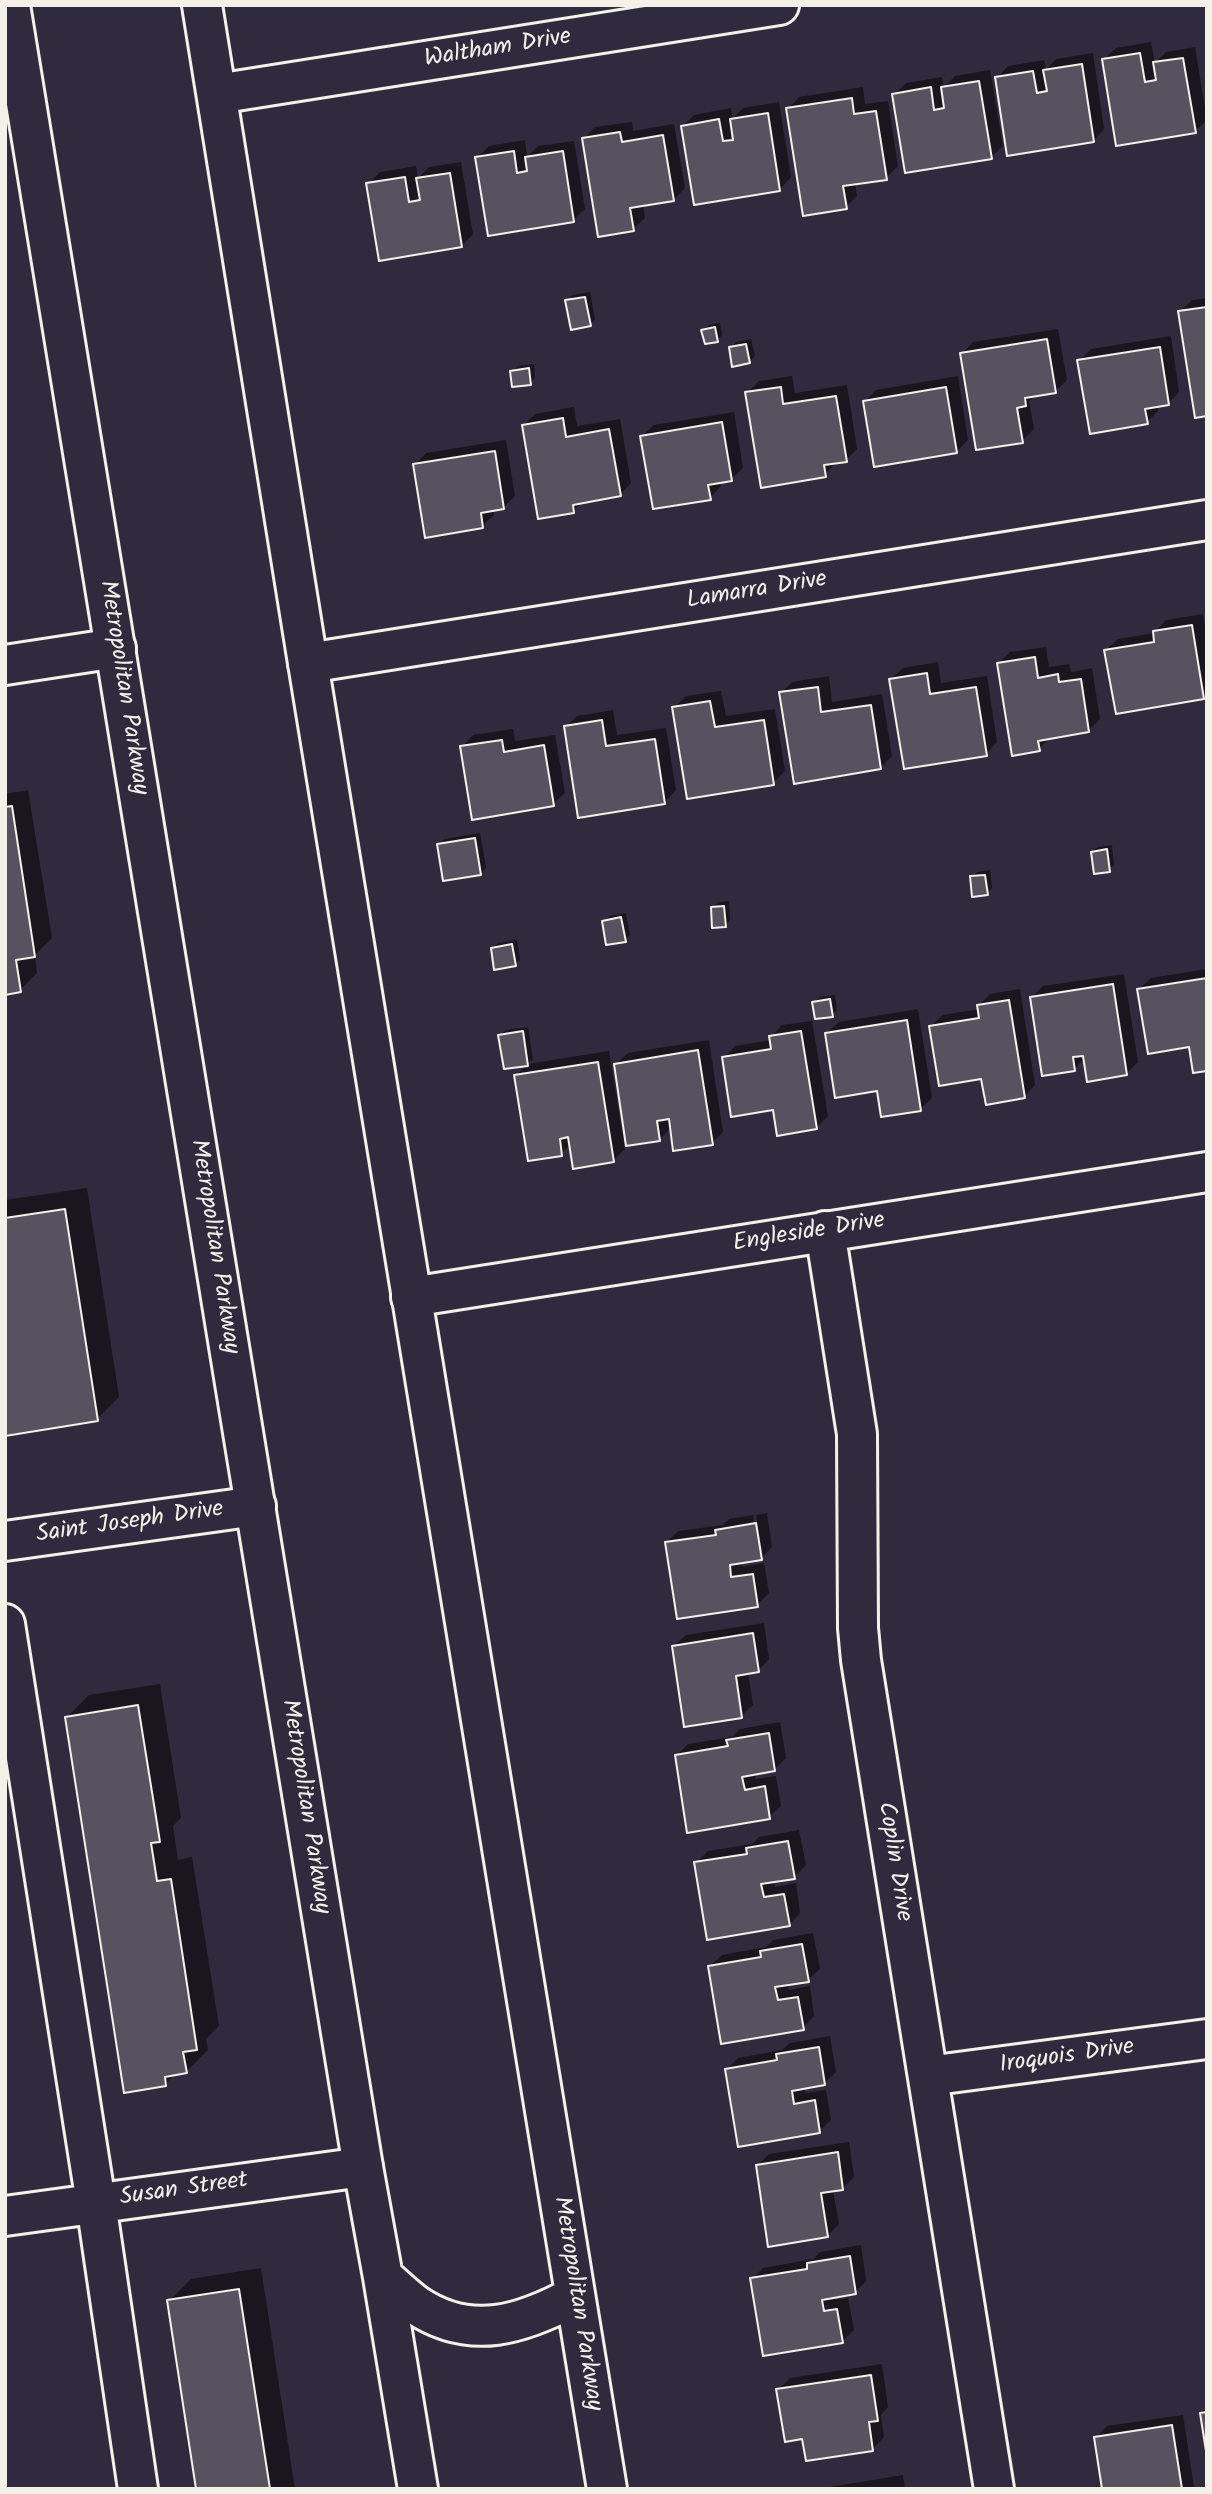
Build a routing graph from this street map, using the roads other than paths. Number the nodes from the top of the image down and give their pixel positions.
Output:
1 (10, 5) edge
2 (202, 5) edge
3 (779, 5) edge
4 (217, 94) junction
5 (1207, 520) edge
6 (116, 649) junction
7 (308, 663) junction
8 (5, 665) edge
9 (1207, 1172) edge
10 (825, 1231) junction
11 (411, 1297) junction
12 (256, 1506) junction
13 (5, 1541) edge
14 (5, 1624) edge
15 (1207, 2039) edge
16 (928, 2076) junction
17 (363, 2167) junction
18 (96, 2203) junction
19 (5, 2216) edge
20 (383, 2277) junction
21 (575, 2296) junction
22 (138, 2489) edge
23 (418, 2489) edge
24 (607, 2489) edge
25 (994, 2489) edge

1 - 6 main road, Metropolitan Parkway
2 - 4 main road, Metropolitan Parkway
3 - 4 main road, Waltham Drive
4 - 7 main road, Metropolitan Parkway
5 - 7 main road, Lamarra Drive
6 - 8 main road
6 - 12 main road, Metropolitan Parkway
7 - 11 main road, Metropolitan Parkway
9 - 10 main road, Engleside Drive
10 - 11 main road, Engleside Drive
10 - 16 main road, Coplin Drive
11 - 21 main road, Metropolitan Parkway
12 - 13 main road, Saint Joseph Drive
12 - 17 main road, Metropolitan Parkway
14 - 18 main road
15 - 16 main road, Iroquois Drive
16 - 25 main road, Coplin Drive
17 - 18 main road, Susan Street
17 - 20 main road, Metropolitan Parkway
18 - 19 main road, Susan Street
18 - 22 main road
20 - 21 main road
20 - 23 main road, Metropolitan Parkway
21 - 24 main road, Metropolitan Parkway

